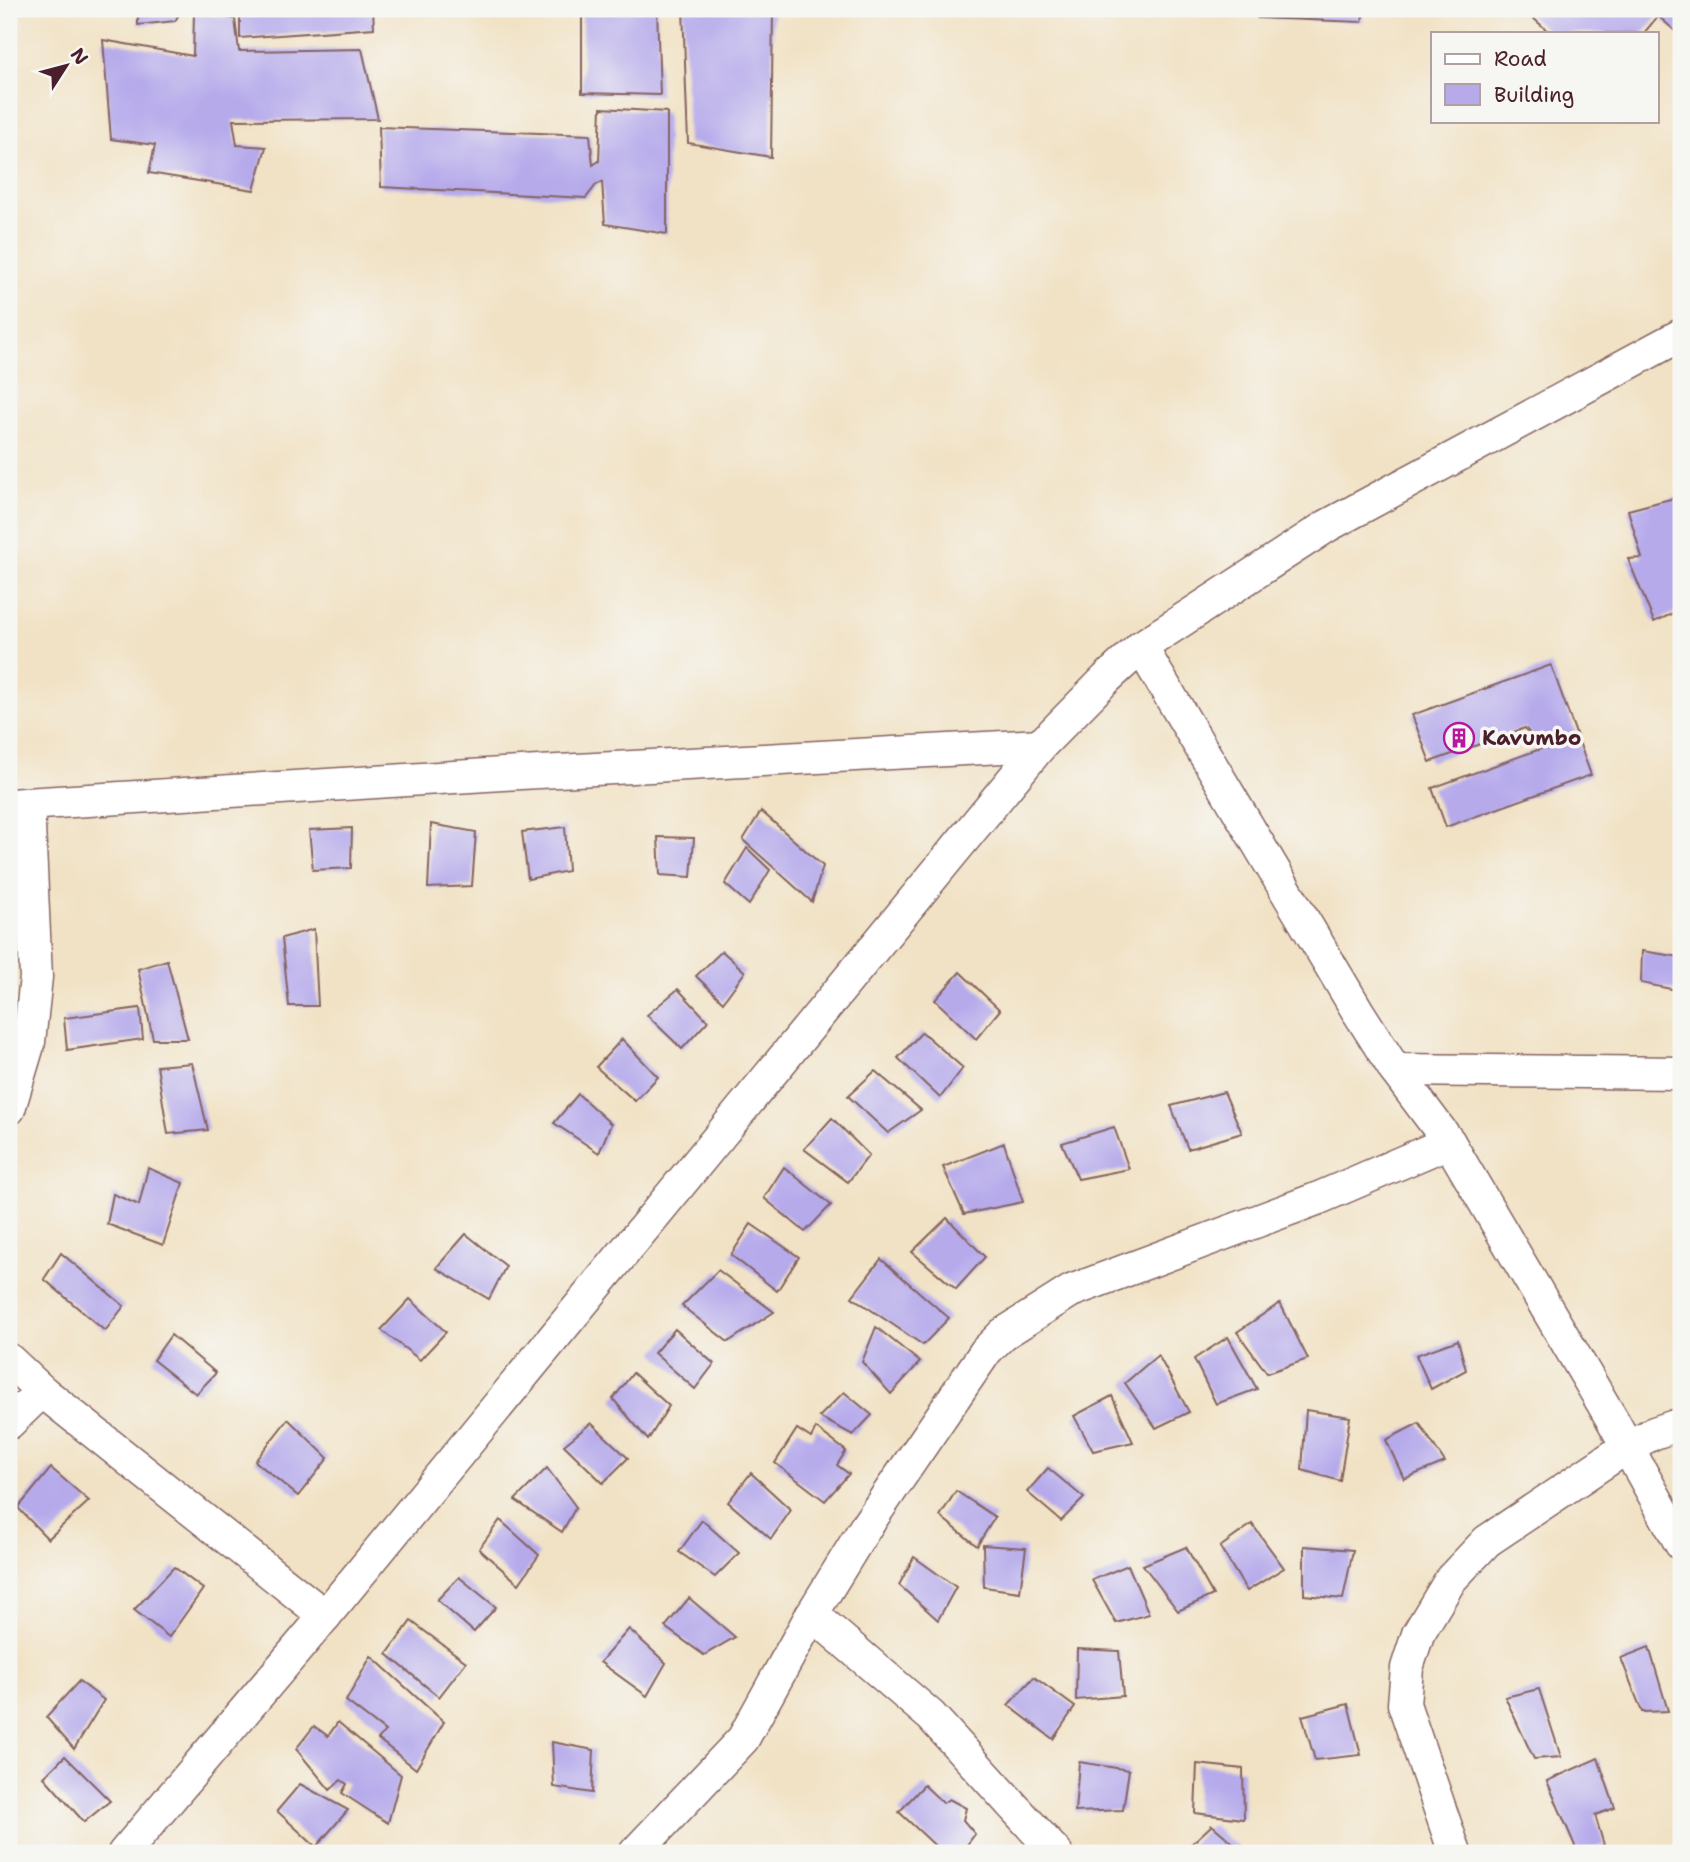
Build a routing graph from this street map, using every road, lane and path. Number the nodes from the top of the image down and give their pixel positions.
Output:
1 (1681, 335) edge
2 (1141, 647) junction
3 (1041, 745) junction
4 (18, 805) edge
5 (1395, 1070) junction
6 (1681, 1073) edge
7 (9, 1109) edge
8 (1449, 1142) junction
9 (9, 1360) edge
10 (42, 1391) junction
11 (9, 1423) edge
12 (1681, 1424) edge
13 (1627, 1447) junction
14 (1681, 1544) edge
15 (811, 1614) junction
16 (325, 1615) junction
17 (124, 1853) edge
18 (635, 1853) edge
19 (1056, 1853) edge
20 (1455, 1853) edge

1 - 2 street
2 - 3 street
2 - 5 street
3 - 4 street
3 - 16 street
4 - 7 street
5 - 6 street
5 - 8 street
8 - 13 street
8 - 15 street
9 - 10 street
10 - 11 street
10 - 16 street
12 - 13 street
13 - 14 street
13 - 20 street
15 - 18 street
15 - 19 street
16 - 17 street

